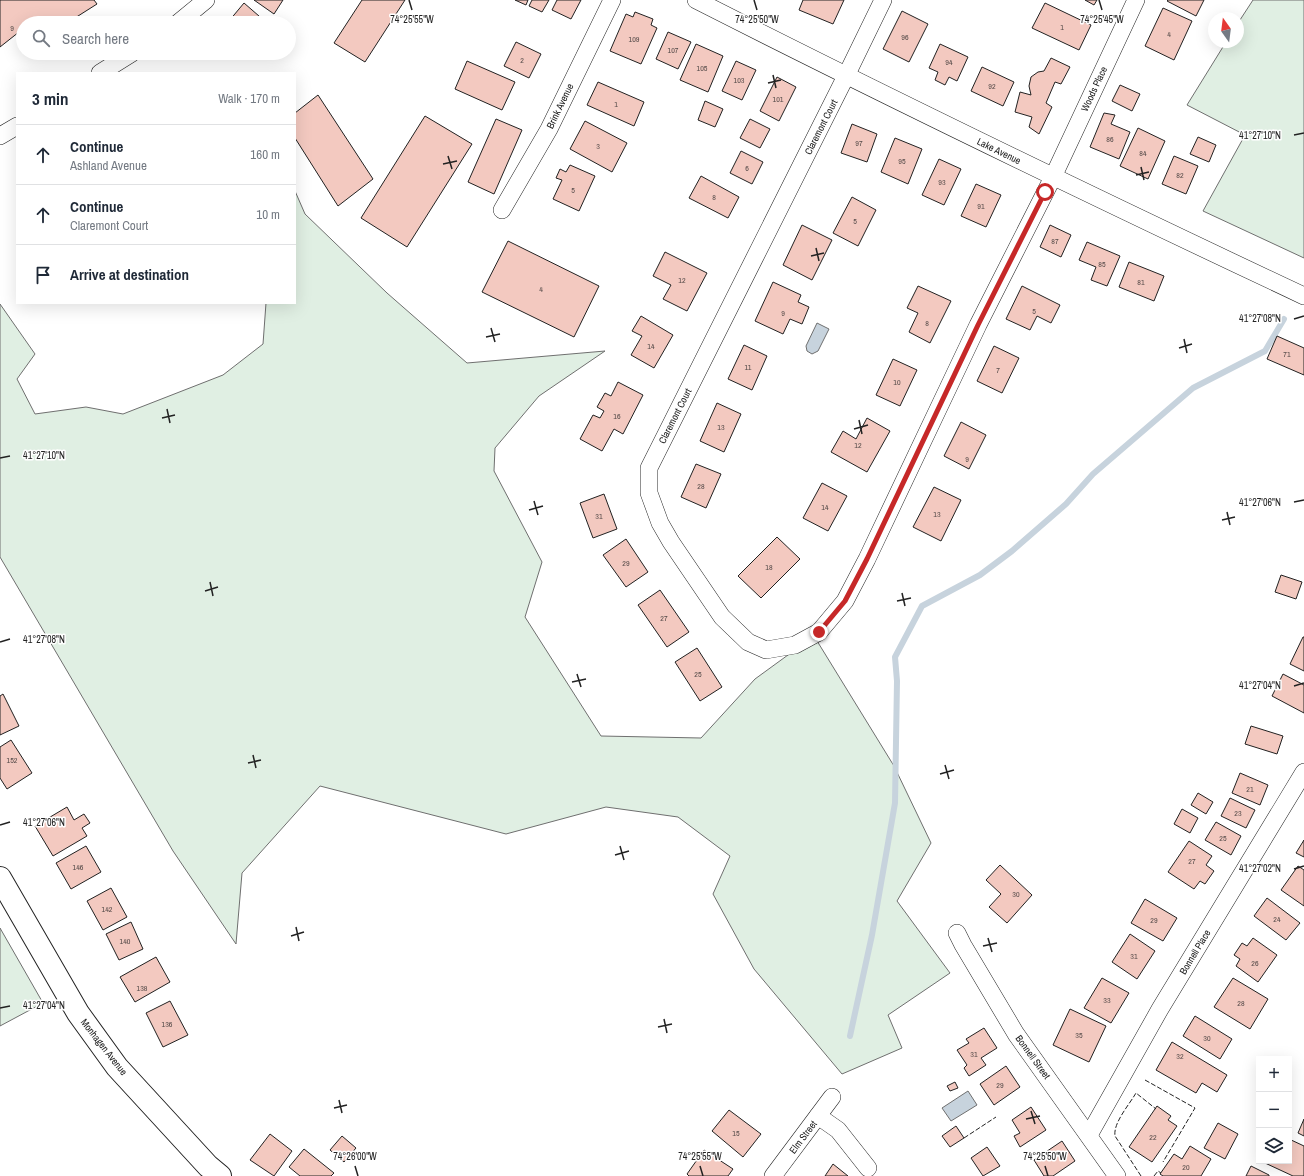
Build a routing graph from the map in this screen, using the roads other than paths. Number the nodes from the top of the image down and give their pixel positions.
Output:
1 (206, 0) edge
2 (612, 0) edge
3 (696, 0) edge
4 (883, 0) edge
5 (1136, 0) edge
6 (187, 16) edge
7 (121, 60) edge
8 (102, 72) edge
9 (846, 76) junction
10 (16, 127) edge
11 (0, 136) edge
12 (1053, 177) junction
13 (502, 210) dead end
14 (1304, 296) edge
15 (845, 601) joint
16 (1304, 772) edge
17 (0, 878) edge
18 (957, 933) dead end
19 (832, 1097) dead end
20 (818, 1116) junction
21 (1088, 1135) junction
22 (868, 1168) dead end
23 (220, 1176) edge
24 (773, 1176) edge
25 (1117, 1176) edge

1 - 6 street
2 - 13 street, Brink Avenue
3 - 9 street, Lake Avenue
4 - 9 street, Claremont Court
5 - 12 street, Woods Place
7 - 8 street
9 - 12 street, Lake Avenue
9 - 15 street, Claremont Court
10 - 11 street
12 - 14 street, Lake Avenue
12 - 15 street, Woods Place
16 - 21 street, Bonnell Place
17 - 23 main road, Monhagen Avenue
18 - 21 street, Bonnell Street
19 - 20 street, Elm Street
20 - 22 street
20 - 24 street, Elm Street
21 - 25 street, Bonnell Street

